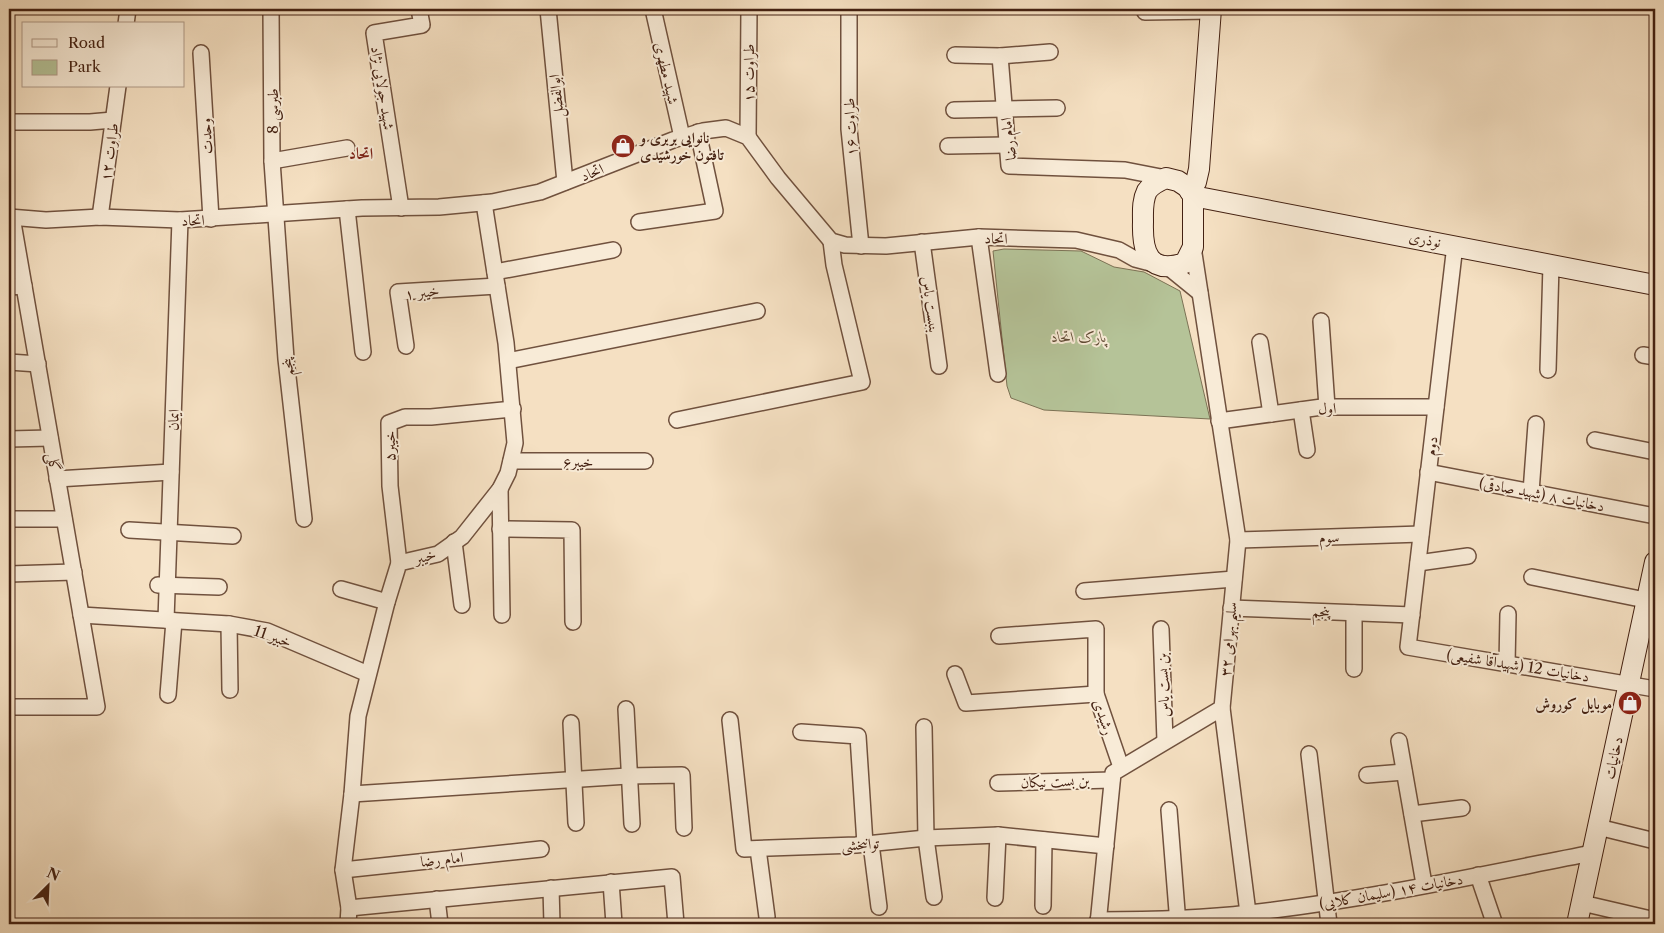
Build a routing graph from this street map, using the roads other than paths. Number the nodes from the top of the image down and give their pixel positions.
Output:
1 (128, 9) edge
2 (271, 9) edge
3 (419, 9) edge
4 (548, 9) edge
5 (653, 9) edge
6 (748, 9) edge
7 (849, 9) edge
8 (1212, 10) edge
9 (1145, 12) dead end
10 (126, 22) edge
11 (1050, 52) dead end
12 (201, 53) dead end
13 (955, 55) dead end
14 (1000, 56) junction
15 (118, 88) edge
16 (1057, 108) dead end
17 (1004, 109) junction
18 (954, 110) dead end
19 (113, 120) junction
20 (9, 122) edge
21 (698, 132) junction
22 (682, 137) junction
23 (748, 137) junction
24 (1200, 138) junction
25 (1007, 145) junction
26 (948, 146) dead end
27 (347, 148) dead end
28 (272, 161) junction
29 (1126, 170) junction
30 (1166, 178) junction
31 (565, 182) junction
32 (1192, 194) junction
33 (1146, 196) junction
34 (484, 203) junction
35 (401, 208) junction
36 (347, 209) junction
37 (276, 214) junction
38 (10, 217) edge
39 (100, 217) junction
40 (211, 219) junction
41 (180, 220) junction
42 (639, 222) dead end
43 (979, 237) junction
44 (831, 241) junction
45 (922, 242) junction
46 (1455, 245) junction
47 (861, 246) junction
48 (1143, 246) junction
49 (1193, 247) junction
50 (613, 250) dead end
51 (1119, 250) junction
52 (1551, 264) junction
53 (1161, 265) junction
54 (496, 279) junction
55 (1655, 285) edge
56 (9, 286) edge
57 (24, 286) junction
58 (1200, 293) junction
59 (757, 311) dead end
60 (1322, 321) dead end
61 (1260, 342) dead end
62 (406, 346) dead end
63 (363, 352) dead end
64 (508, 361) junction
65 (9, 362) edge
66 (38, 364) junction
67 (939, 366) dead end
68 (1548, 370) dead end
69 (998, 374) dead end
70 (1327, 407) junction
71 (1436, 407) junction
72 (513, 409) junction
73 (1300, 410) junction
74 (1271, 414) junction
75 (677, 420) dead end
76 (1219, 421) junction
77 (1536, 424) dead end
78 (50, 438) junction
79 (9, 439) edge
80 (1595, 440) dead end
81 (1307, 450) dead end
82 (1655, 452) edge
83 (511, 461) junction
84 (645, 461) dead end
85 (171, 472) junction
86 (1428, 472) junction
87 (57, 479) junction
88 (500, 488) junction
89 (1531, 492) junction
90 (1655, 516) edge
91 (9, 519) edge
92 (64, 519) junction
93 (304, 519) dead end
94 (500, 529) junction
95 (129, 530) dead end
96 (169, 533) junction
97 (1421, 534) junction
98 (234, 536) dead end
99 (1238, 540) junction
100 (454, 542) junction
101 (1468, 556) dead end
102 (1655, 562) edge
103 (399, 563) junction
104 (1418, 563) junction
105 (74, 572) junction
106 (9, 574) edge
107 (1532, 576) dead end
108 (1234, 579) junction
109 (162, 585) junction
110 (219, 587) dead end
111 (341, 589) dead end
112 (1084, 591) dead end
113 (1651, 601) edge
114 (387, 602) junction
115 (462, 605) dead end
116 (1231, 608) junction
117 (1354, 613) junction
118 (1508, 614) dead end
119 (81, 615) junction
120 (502, 615) dead end
121 (1412, 615) junction
122 (170, 621) junction
123 (573, 622) dead end
124 (229, 624) junction
125 (1161, 629) dead end
126 (1000, 636) dead end
127 (1408, 647) joint
128 (1507, 664) junction
129 (1354, 670) dead end
130 (368, 674) junction
131 (956, 674) dead end
132 (1629, 683) junction
133 (1655, 689) edge
134 (230, 690) dead end
135 (1096, 694) junction
136 (168, 695) dead end
137 (9, 707) edge
138 (1222, 708) junction
139 (626, 709) dead end
140 (730, 720) dead end
141 (571, 723) dead end
142 (924, 727) dead end
143 (801, 732) dead end
144 (1166, 741) junction
145 (1399, 741) dead end
146 (1309, 754) dead end
147 (1121, 768) junction
148 (1404, 772) junction
149 (1367, 775) dead end
150 (628, 776) junction
151 (573, 779) junction
152 (1112, 780) junction
153 (998, 783) dead end
154 (352, 794) junction
155 (1462, 808) dead end
156 (1169, 810) dead end
157 (1412, 814) junction
158 (576, 823) dead end
159 (632, 824) dead end
160 (1598, 827) junction
161 (684, 828) dead end
162 (998, 836) junction
163 (926, 838) junction
164 (1044, 840) junction
165 (1655, 841) edge
166 (868, 844) junction
167 (1106, 846) junction
168 (541, 849) dead end
169 (758, 849) junction
170 (1592, 852) junction
171 (343, 870) junction
172 (1478, 875) junction
173 (611, 882) junction
174 (1424, 884) junction
175 (551, 888) junction
176 (934, 897) dead end
177 (995, 898) dead end
178 (436, 899) junction
179 (1328, 903) junction
180 (1582, 903) junction
181 (1043, 906) dead end
182 (880, 907) dead end
183 (349, 908) junction
184 (1256, 916) edge
185 (767, 917) dead end
186 (1655, 920) edge
187 (1178, 921) edge
188 (1098, 922) edge
189 (1494, 922) dead end
190 (348, 924) edge
191 (440, 924) edge
192 (552, 924) edge
193 (614, 924) edge
194 (676, 924) edge
195 (1329, 924) edge
196 (1577, 924) edge

1 - 10 street
2 - 28 street, طبرسی 8
3 - 35 street, شهید جولایی نژاد
4 - 31 street, ابوالفضل
5 - 22 street, شهید مطهری
6 - 23 street, طراوت ۱۵
7 - 47 street, طراوت ۱۶
8 - 9 street
8 - 24 street
11 - 14 street
12 - 40 street, وحدت
13 - 14 street
14 - 17 street, امام رضا
15 - 19 street, طراوت ۱۲
16 - 17 street
17 - 18 street
17 - 25 street, امام رضا
19 - 20 street
19 - 39 street, طراوت ۱۲
21 - 22 street, اتحاد
21 - 23 street, اتحاد
21 - 42 street
22 - 31 street, اتحاد
23 - 44 street
24 - 30 street
24 - 32 street
25 - 26 street
25 - 29 street, امام رضا
27 - 28 street
28 - 37 street, طبرسی 8
29 - 30 street, امام رضا
29 - 33 street
30 - 32 street
30 - 33 street
31 - 34 street, اتحاد
32 - 46 street, نوذری
32 - 49 street
33 - 48 street
34 - 35 street, اتحاد
34 - 54 street, خیبر
35 - 36 street, اتحاد
36 - 37 street, اتحاد
36 - 63 street
37 - 40 street, اتحاد
37 - 93 street, پنجم
38 - 39 street, اتحاد
38 - 57 street, گلی
39 - 41 street, اتحاد
40 - 41 street, اتحاد
41 - 85 street, ایمان
43 - 45 street, اتحاد
43 - 51 street, اتحاد
43 - 69 street
44 - 47 street, اتحاد
44 - 75 street
45 - 47 street, اتحاد
45 - 67 street, بنبست یاس
46 - 52 street, نوذری
46 - 71 street, دوم
48 - 51 street, اتحاد
48 - 53 street
49 - 53 street
49 - 58 street, سلیم بهرامی ۳۲
50 - 54 street
51 - 53 street, اتحاد
52 - 55 street, نوذری
52 - 68 street
53 - 58 street
54 - 62 street, خیبر ۱
54 - 64 street, خیبر
56 - 57 street
57 - 66 street, گلی
58 - 76 street, سلیم بهرامی ۳۲
59 - 64 street
60 - 70 street
61 - 74 street
64 - 72 street, خیبر
65 - 66 street
66 - 78 street, گلی
70 - 71 street, اول
70 - 73 street, اول
71 - 86 street, دوم
72 - 83 street, خیبر
72 - 103 street, خیبر۵
73 - 74 street, اول
73 - 81 street
74 - 76 street, اول
76 - 99 street, سلیم بهرامی ۳۲
77 - 89 street
78 - 79 street
78 - 87 street, گلی
80 - 82 street
83 - 84 street, خیبر۶
83 - 88 street, خیبر
85 - 87 street
85 - 96 street, ایمان
86 - 89 street, دخانیات ۸ (شهید صادقی)
86 - 97 street, دوم
87 - 92 street, گلی
88 - 94 street
88 - 100 street, خیبر
89 - 90 street, دخانیات ۸ (شهید صادقی)
91 - 92 street
92 - 105 street, گلی
94 - 120 street
94 - 123 street
95 - 96 street
96 - 98 street
96 - 109 street, ایمان
97 - 99 street, سوم
97 - 104 street, دوم
99 - 108 street, سلیم بهرامی ۳۲
100 - 103 street, خیبر
100 - 115 street
101 - 104 street
102 - 113 street, دخانیات
103 - 114 street, خیبر
104 - 121 street, دوم
105 - 106 street
105 - 119 street, گلی
107 - 113 street
108 - 112 street
108 - 116 street, سلیم بهرامی ۳۲
109 - 110 street
109 - 122 street, ایمان
111 - 114 street
113 - 132 street, دخانیات
114 - 130 street, خیبر
116 - 117 street, پنجم
116 - 138 street, سلیم بهرامی ۳۲
117 - 121 street, پنجم
117 - 129 street
118 - 128 street
119 - 122 street, خبیر 11
119 - 137 street, گلی
121 - 127 street, دوم
122 - 124 street, خبیر 11
122 - 136 street, ایمان
124 - 130 street, خبیر 11
124 - 134 street
125 - 144 street, بن بست یاس
126 - 135 street, رشیدی
127 - 128 street, دخانیات 12 (شهیدآقا شفیعی)
128 - 132 street, دخانیات 12 (شهیدآقا شفیعی)
130 - 154 street, خیبر
131 - 135 street
132 - 133 street, دخانیات 12 (شهیدآقا شفیعی)
132 - 160 street, دخانیات
135 - 147 street, رشیدی
138 - 144 street
138 - 184 street, سلیم بهرامی ۳۲
139 - 150 street
140 - 169 street
141 - 151 street
142 - 163 street
143 - 166 street
144 - 147 street
145 - 148 street
146 - 179 street
147 - 152 street
148 - 149 street
148 - 157 street
150 - 151 street
150 - 159 street
150 - 161 street
151 - 154 street
151 - 158 street
152 - 153 street, بن بست نیکان
152 - 167 street
154 - 171 street, خیبر
155 - 157 street
156 - 187 street
157 - 174 street
160 - 165 street
160 - 170 street, دخانیات
162 - 163 street, توانبخشی
162 - 164 street, توانبخشی
162 - 177 street
163 - 166 street, توانبخشی
163 - 176 street
164 - 167 street, توانبخشی
164 - 181 street
166 - 169 street, توانبخشی
166 - 182 street
167 - 188 street
168 - 171 street, امام رضا
169 - 185 street
170 - 172 street, دخانیات ۱۴ (سلیمان کلایی)
170 - 180 street, دخانیات
171 - 183 street, خیبر
172 - 174 street, دخانیات ۱۴ (سلیمان کلایی)
172 - 189 street
173 - 175 street
173 - 193 street
173 - 194 street
174 - 179 street, دخانیات ۱۴ (سلیمان کلایی)
175 - 178 street
175 - 192 street
178 - 183 street
178 - 191 street
179 - 184 street, دخانیات ۱۴ (سلیمان کلایی)
179 - 195 street
180 - 186 street
180 - 196 street, دخانیات
183 - 190 street, خیبر
184 - 187 street, دخانیات ۱۴ (سلیمان کلایی)
187 - 188 street, دخانیات ۱۴ (سلیمان کلایی)

